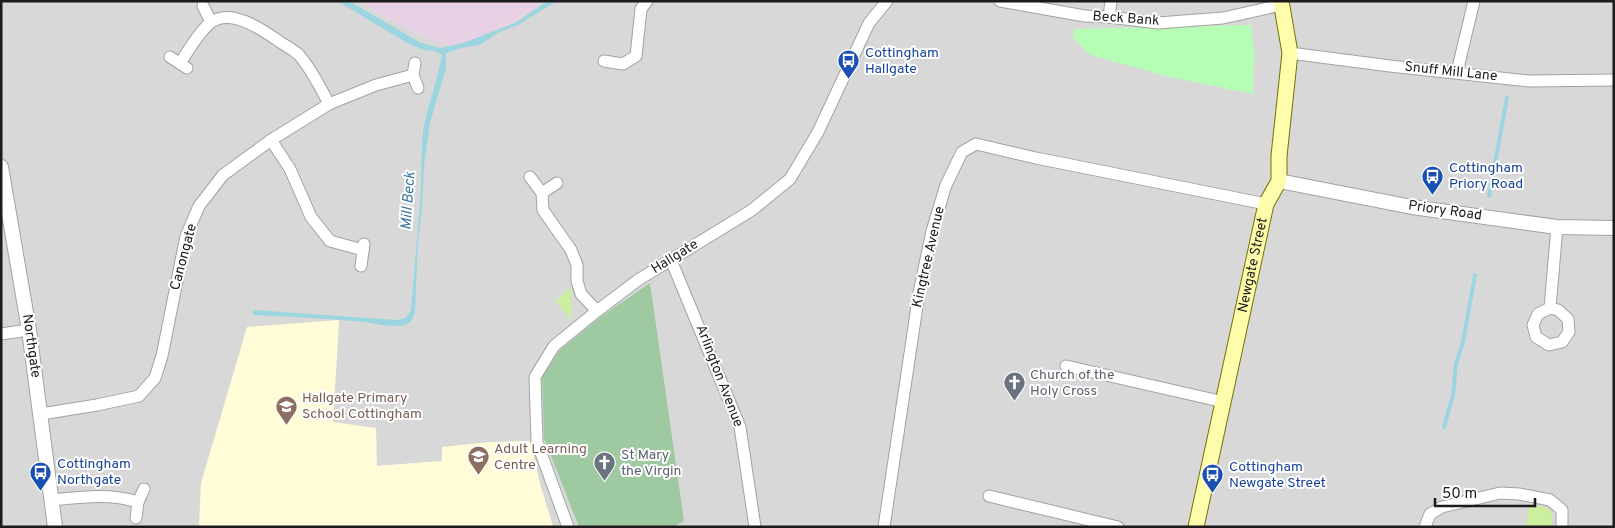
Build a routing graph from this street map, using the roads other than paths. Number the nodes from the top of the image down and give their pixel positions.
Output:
1 (647, 1) edge
2 (887, 1) edge
3 (1000, 1) edge
4 (1111, 1) edge
5 (1474, 1) edge
6 (1281, 3) edge
7 (203, 6) dead end
8 (1108, 17) junction
9 (211, 22) junction
10 (1290, 53) junction
11 (604, 61) dead end
12 (179, 62) dead end
13 (415, 63) dead end
14 (1456, 72) junction
15 (413, 75) junction
16 (1614, 80) edge
17 (418, 88) dead end
18 (329, 104) junction
19 (271, 140) junction
20 (1, 167) edge
21 (530, 177) dead end
22 (1279, 181) junction
23 (557, 183) dead end
24 (542, 193) junction
25 (1266, 204) junction
26 (1557, 227) junction
27 (1614, 228) edge
28 (671, 260) junction
29 (361, 266) dead end
30 (1550, 308) dead end
31 (597, 311) junction
32 (29, 330) junction
33 (1, 334) edge
34 (1066, 366) dead end
35 (1224, 402) junction
36 (41, 414) junction
37 (144, 489) dead end
38 (989, 496) dead end
39 (53, 500) junction
40 (138, 502) junction
41 (136, 518) dead end
42 (55, 527) edge
43 (568, 527) edge
44 (755, 527) edge
45 (884, 527) edge
46 (1118, 527) edge
47 (1196, 527) edge
48 (1425, 527) edge
49 (1562, 527) edge

1 - 11 street
2 - 28 street, Hallgate
3 - 8 street, Beck Bank
4 - 8 street
5 - 14 street
6 - 8 street, Beck Bank
6 - 10 main road, Newgate Street
7 - 9 street
9 - 12 street
9 - 18 street
10 - 14 street, Snuff Mill Lane
10 - 22 main road, Newgate Street
13 - 15 street
14 - 16 street, Snuff Mill Lane
15 - 17 street
15 - 18 street, Canongate
18 - 19 street, Canongate
19 - 29 street
19 - 36 street, Canongate
20 - 32 street, Northgate
21 - 24 street
22 - 25 main road, Newgate Street
22 - 26 street, Priory Road
23 - 24 street
24 - 31 street
25 - 35 main road, Newgate Street
25 - 45 street, Kingtree Avenue
26 - 27 street, Priory Road
26 - 30 street
28 - 31 street, Hallgate
28 - 44 street, Arlington Avenue
31 - 43 street, Hallgate
32 - 33 street
32 - 36 street, Northgate
34 - 35 street
35 - 47 main road, Newgate Street
36 - 39 street, Northgate
37 - 40 street
38 - 46 street
39 - 40 street
39 - 42 street, Northgate
40 - 41 street
48 - 49 street

